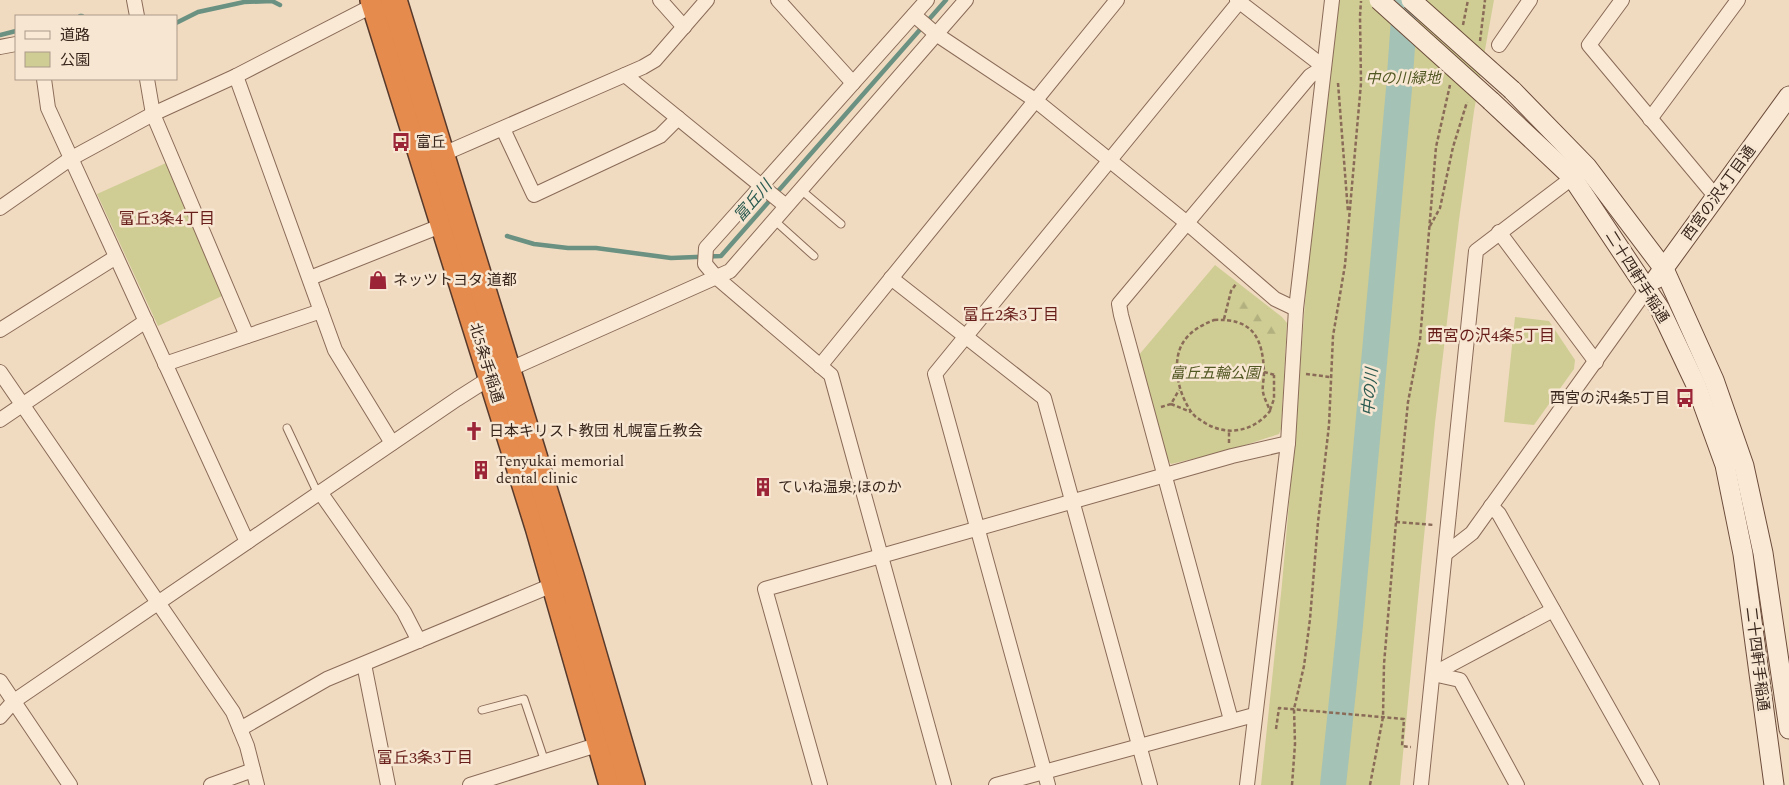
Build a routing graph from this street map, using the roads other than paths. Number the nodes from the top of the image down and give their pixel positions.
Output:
1 (134, 0) edge
2 (660, 0) edge
3 (707, 0) edge
4 (778, 0) edge
5 (927, 0) edge
6 (966, 0) edge
7 (1117, 0) edge
8 (1332, 0) edge
9 (1379, 0) edge
10 (1411, 0) edge
11 (1530, 0) edge
12 (1622, 0) edge
13 (1738, 0) edge
14 (1238, 1) edge
15 (380, 2) edge
16 (137, 15) edge
17 (916, 17) junction
18 (684, 27) junction
19 (934, 32) junction
20 (15, 44) edge
21 (1499, 45) dead end
22 (0, 47) edge
23 (1324, 67) junction
24 (625, 75) junction
25 (236, 76) junction
26 (44, 80) edge
27 (147, 80) edge
28 (853, 83) junction
29 (1789, 96) edge
30 (1035, 100) junction
31 (154, 114) junction
32 (678, 118) junction
33 (1650, 119) junction
34 (503, 129) junction
35 (441, 155) junction
36 (70, 159) junction
37 (1110, 161) junction
38 (1580, 172) junction
39 (765, 189) junction
40 (800, 189) junction
41 (1716, 197) junction
42 (783, 204) junction
43 (1, 205) edge
44 (774, 220) junction
45 (1187, 223) junction
46 (841, 224) dead end
47 (443, 226) junction
48 (1499, 232) junction
49 (814, 256) dead end
50 (116, 257) junction
51 (1664, 269) junction
52 (716, 277) junction
53 (310, 278) junction
54 (891, 278) junction
55 (1647, 289) junction
56 (1296, 309) junction
57 (321, 311) junction
58 (146, 322) junction
59 (0, 330) edge
60 (247, 336) junction
61 (965, 337) junction
62 (1596, 362) junction
63 (165, 364) junction
64 (820, 366) junction
65 (0, 372) edge
66 (499, 374) junction
67 (22, 404) junction
68 (0, 420) edge
69 (287, 428) dead end
70 (392, 443) junction
71 (1288, 443) junction
72 (1164, 476) junction
73 (319, 493) junction
74 (1073, 502) junction
75 (1491, 506) junction
76 (978, 529) junction
77 (247, 542) junction
78 (1445, 554) junction
79 (879, 556) junction
80 (555, 584) junction
81 (158, 603) junction
82 (1553, 610) junction
83 (419, 641) junction
84 (364, 664) junction
85 (1433, 674) junction
86 (0, 681) edge
87 (1786, 684) edge
88 (1761, 691) junction
89 (14, 701) junction
90 (482, 710) dead end
91 (1254, 715) junction
92 (0, 717) edge
93 (1231, 720) junction
94 (240, 729) junction
95 (1789, 729) edge
96 (600, 744) junction
97 (1139, 746) junction
98 (545, 762) junction
99 (253, 770) junction
100 (1046, 778) edge
101 (70, 785) edge
102 (211, 785) edge
103 (257, 785) edge
104 (388, 785) edge
105 (470, 785) edge
106 (612, 785) edge
107 (632, 785) edge
108 (820, 785) edge
109 (944, 785) edge
110 (996, 785) edge
111 (1150, 785) edge
112 (1247, 785) edge
113 (1421, 785) edge
114 (1517, 785) edge
115 (1652, 785) edge
116 (1774, 785) edge

1 - 16 street
2 - 18 street
3 - 18 street
4 - 28 street
5 - 17 street
6 - 19 street
7 - 30 street
8 - 23 street
9 - 38 street, 二十四軒手稲通, bridge
10 - 38 street, 二十四軒手稲通, bridge
11 - 21 street
12 - 33 street
13 - 33 street
14 - 23 street
14 - 37 street
15 - 25 street
15 - 35 highway, 北5条手稲通
15 - 47 highway, 北5条手稲通
17 - 19 street
17 - 28 street
18 - 24 street
19 - 30 street
19 - 40 street
20 - 22 street
23 - 45 street
23 - 56 street
24 - 32 street
24 - 34 street
25 - 31 street
25 - 53 street
26 - 36 street
27 - 31 street
28 - 39 street
29 - 41 street, 西宮の沢4丁目通
30 - 37 street
30 - 54 street
31 - 36 street
31 - 60 street
32 - 34 street
32 - 39 street
33 - 41 street
34 - 35 street
35 - 66 highway, 北5条手稲通
36 - 43 street
36 - 50 street
37 - 45 street
37 - 61 street
38 - 48 street
38 - 51 street, 二十四軒手稲通
38 - 55 street, 二十四軒手稲通
39 - 42 street
39 - 52 street
40 - 42 street
40 - 46 lane
41 - 51 street, 西宮の沢4丁目通
42 - 44 street
44 - 49 lane
44 - 52 street
45 - 56 street
45 - 72 street
47 - 53 street
47 - 66 highway, 北5条手稲通
48 - 62 street
48 - 78 street
50 - 58 street
50 - 59 street
51 - 55 street, 西宮の沢4丁目通
51 - 87 street, 二十四軒手稲通
52 - 64 street
52 - 66 street
53 - 57 street
54 - 61 street
54 - 64 street
55 - 62 street
55 - 88 street, 二十四軒手稲通
56 - 71 street
57 - 60 street
57 - 70 street
58 - 63 street
58 - 67 street
60 - 63 street
61 - 74 street
61 - 76 street
62 - 75 street
63 - 77 street
64 - 79 street
65 - 67 street
66 - 70 street
66 - 80 highway, 北5条手稲通
66 - 107 highway, 北5条手稲通
67 - 68 street
67 - 81 street
69 - 73 lane
70 - 73 street
71 - 72 street
71 - 91 street
72 - 74 street
72 - 93 street
73 - 77 street
73 - 83 street
74 - 76 street
74 - 97 street
75 - 78 street
75 - 82 street
76 - 79 street
76 - 100 street
77 - 81 street
78 - 85 street
79 - 108 street
79 - 109 street
80 - 83 street
80 - 96 highway, 北5条手稲通
81 - 89 street
81 - 94 street
82 - 85 street
82 - 115 street
83 - 84 street
84 - 94 street
84 - 104 street
85 - 113 street
85 - 114 street
86 - 89 street
87 - 88 street
87 - 95 street, 二十四軒手稲通
88 - 116 street, 二十四軒手稲通
89 - 92 street
89 - 101 street
90 - 98 lane
91 - 93 street
91 - 112 street
93 - 97 street
94 - 99 street
96 - 98 street
96 - 106 highway, 北5条手稲通
97 - 100 street
97 - 111 street
98 - 105 street
99 - 102 street
99 - 103 street
100 - 110 street

